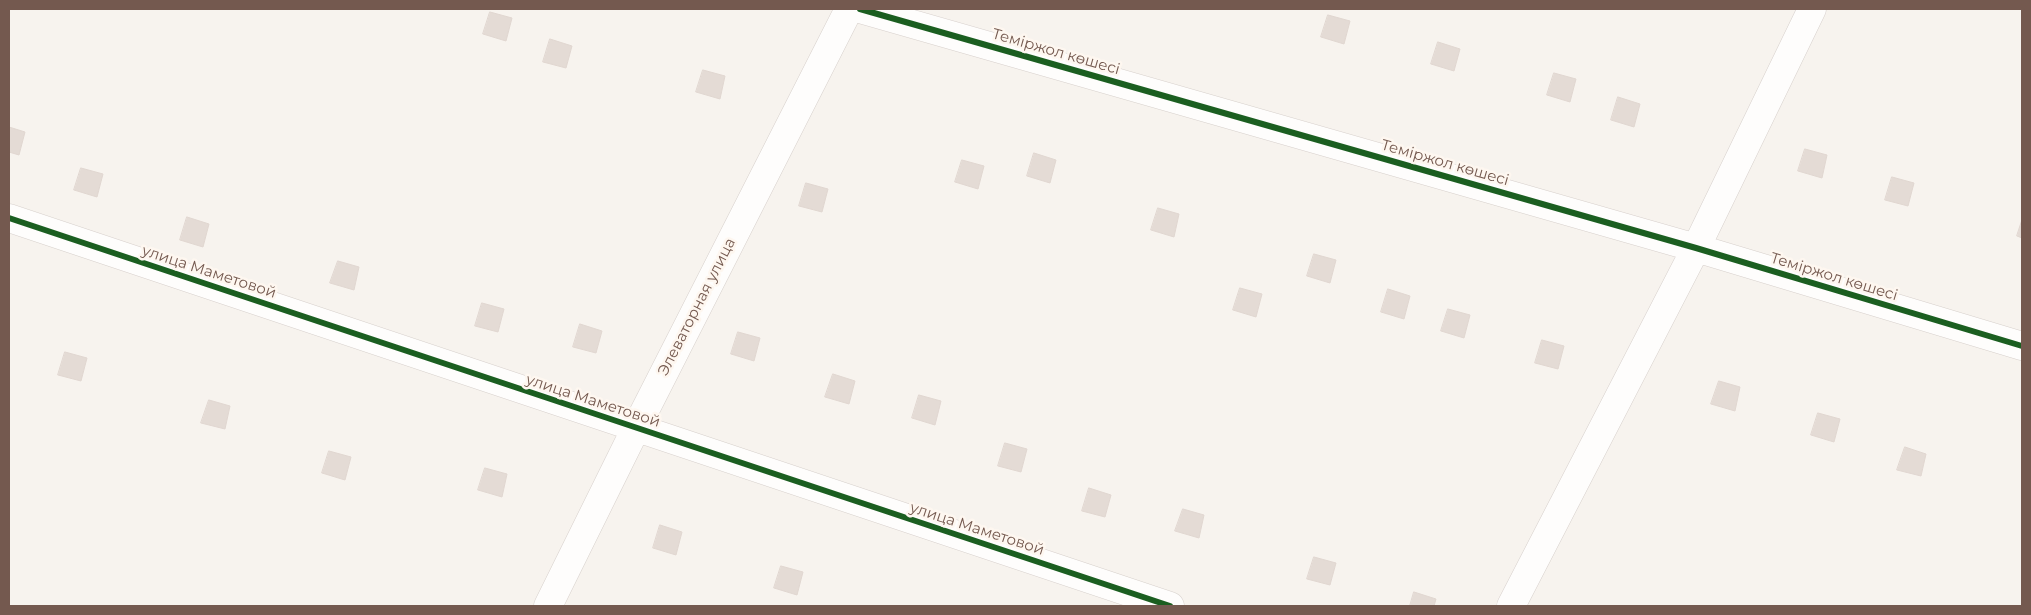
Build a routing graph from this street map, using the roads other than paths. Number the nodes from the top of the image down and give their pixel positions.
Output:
1 (848, 9) edge
2 (860, 9) edge
3 (1812, 9) edge
4 (9, 218) edge
5 (1696, 248) junction
6 (2022, 346) edge
7 (636, 428) junction
8 (548, 606) edge
9 (1170, 606) edge
10 (1511, 606) edge

1 - 7 street, Элеваторная улица
2 - 5 street, Теміржол көшесі
3 - 5 street
4 - 7 street, улица Маметовой
5 - 6 street, Теміржол көшесі
5 - 10 street
7 - 8 street, Элеваторная улица
7 - 9 street, улица Маметовой

